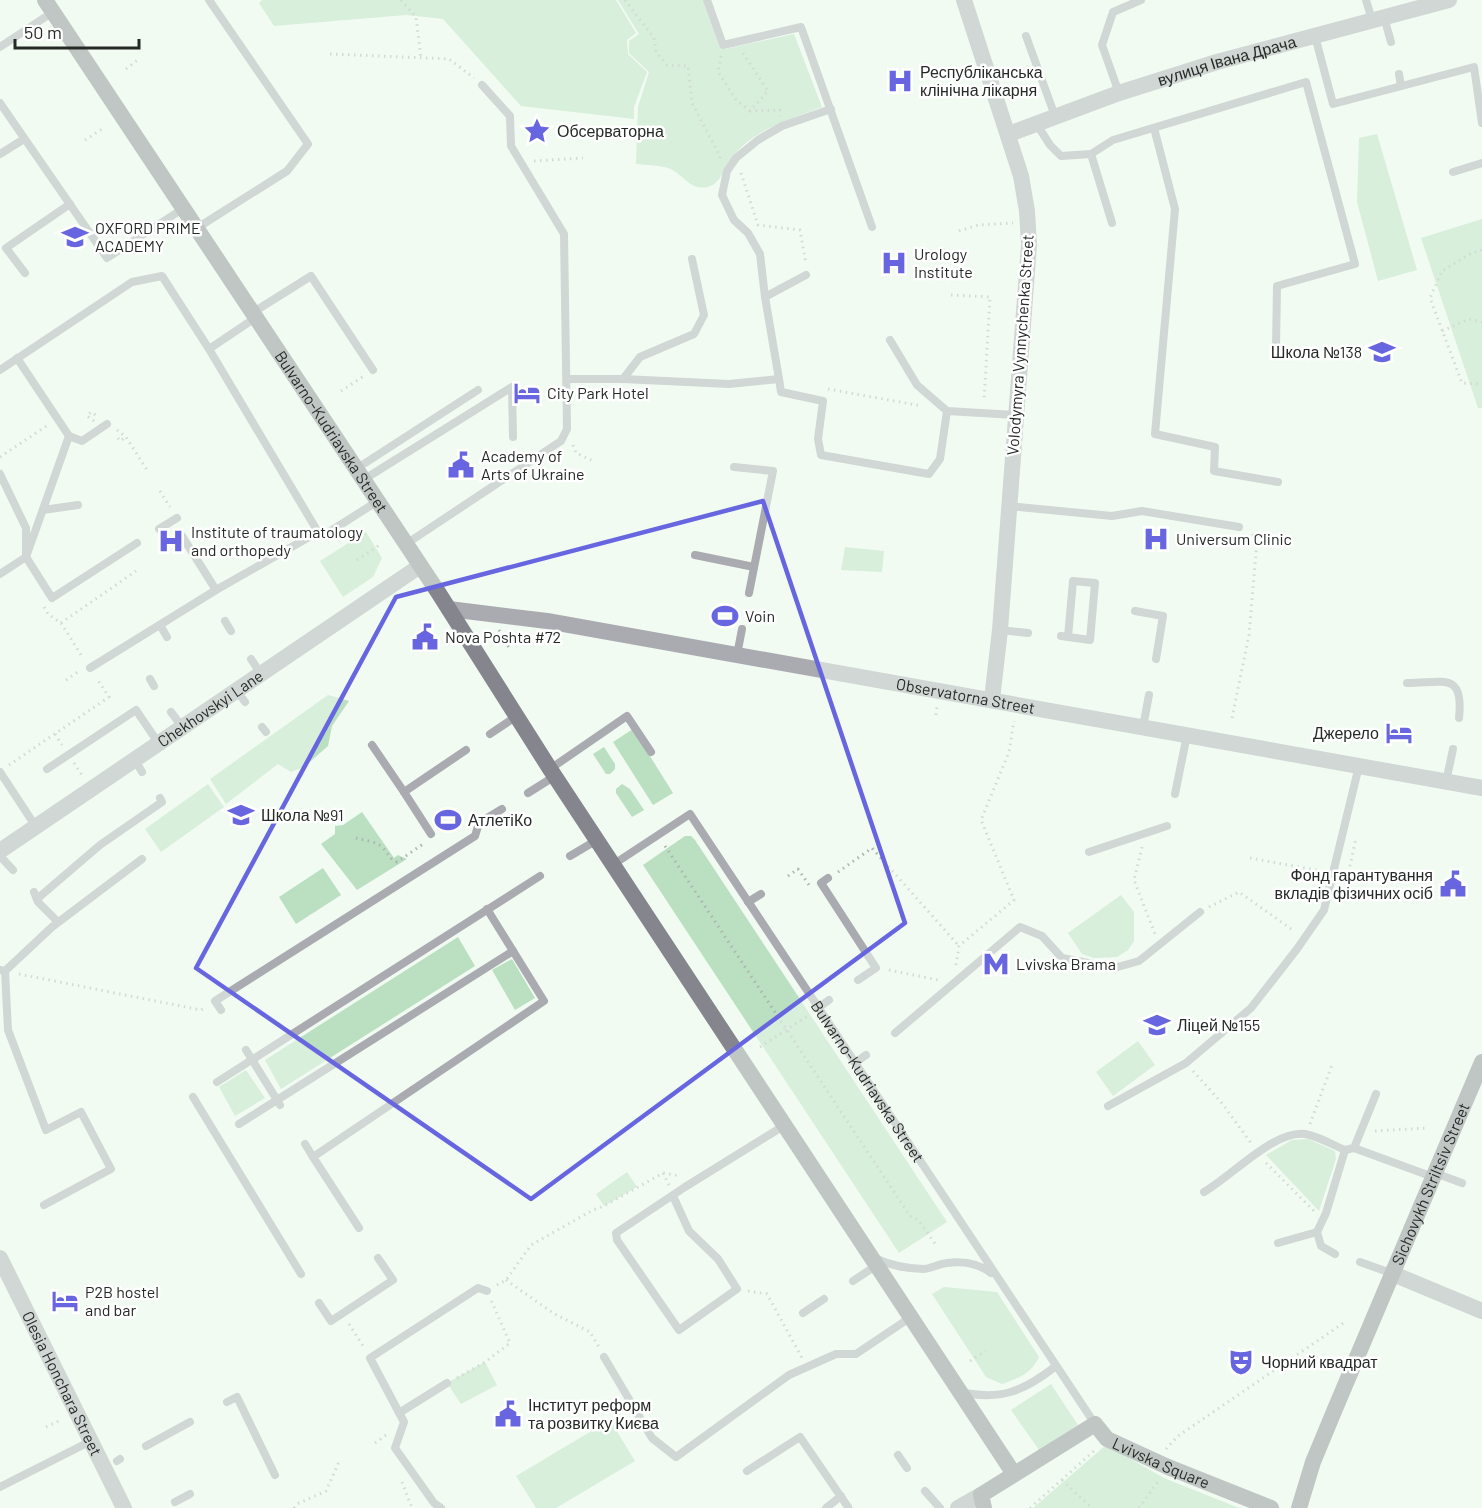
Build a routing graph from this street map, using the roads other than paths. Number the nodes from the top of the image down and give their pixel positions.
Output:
1 (208, 0) edge
2 (707, 0) edge
3 (964, 0) edge
4 (1141, 0) edge
5 (1366, 0) edge
6 (1449, 0) edge
7 (49, 6) edge
8 (1378, 19) junction
9 (1026, 36) dead end
10 (1315, 36) junction
11 (1391, 42) dead end
12 (0, 47) edge
13 (1399, 74) dead end
14 (482, 85) road end
15 (1401, 86) junction
16 (1119, 93) junction
17 (0, 104) edge
18 (831, 108) junction
19 (1055, 116) junction
20 (1036, 123) junction
21 (1482, 123) edge
22 (1154, 128) junction
23 (1009, 134) junction
24 (24, 139) junction
25 (0, 154) edge
26 (1091, 154) junction
27 (1482, 163) edge
28 (1453, 172) dead end
29 (70, 204) junction
30 (184, 208) junction
31 (1112, 223) dead end
32 (873, 226) dead end
33 (197, 228) junction
34 (692, 260) dead end
35 (25, 273) dead end
36 (806, 275) road end
37 (765, 297) junction
38 (253, 315) junction
39 (890, 340) dead end
40 (1276, 348) dead end
41 (209, 349) junction
42 (17, 358) junction
43 (0, 370) edge
44 (373, 370) road end
45 (568, 379) junction
46 (623, 379) junction
47 (779, 379) junction
48 (478, 390) dead end
49 (947, 411) junction
50 (1015, 415) junction
51 (107, 423) dead end
52 (69, 436) junction
53 (513, 437) dead end
54 (734, 466) dead end
55 (0, 474) edge
56 (360, 475) junction
57 (1278, 482) dead end
58 (378, 501) junction
59 (78, 505) dead end
60 (1008, 506) junction
61 (43, 510) junction
62 (177, 518) dead end
63 (1239, 528) road end
64 (159, 529) dead end
65 (318, 532) junction
66 (182, 536) dead end
67 (137, 543) dead end
68 (406, 544) junction
69 (695, 555) dead end
70 (26, 557) junction
71 (420, 566) junction
72 (754, 567) junction
73 (0, 574) edge
74 (216, 590) junction
75 (749, 593) dead end
76 (449, 609) junction
77 (1135, 611) dead end
78 (225, 621) dead end
79 (160, 625) junction
80 (742, 629) dead end
81 (1000, 630) junction
82 (231, 631) dead end
83 (1028, 633) dead end
84 (167, 637) dead end
85 (1064, 637) joint
86 (736, 656) junction
87 (251, 659) dead end
88 (1156, 659) dead end
89 (90, 668) road end
90 (261, 674) junction
91 (1407, 683) dead end
92 (1149, 695) dead end
93 (992, 699) junction
94 (171, 712) dead end
95 (518, 716) junction
96 (1459, 718) dead end
97 (1143, 727) junction
98 (183, 728) junction
99 (490, 734) dead end
100 (1187, 735) junction
101 (159, 744) junction
102 (372, 745) dead end
103 (1453, 749) dead end
104 (466, 750) dead end
105 (651, 752) dead end
106 (1359, 766) junction
107 (4, 769) edge
108 (47, 769) dead end
109 (553, 772) junction
110 (1446, 782) junction
111 (1482, 788) edge
112 (404, 792) junction
113 (528, 793) dead end
114 (1175, 795) dead end
115 (160, 798) dead end
116 (502, 809) dead end
117 (1167, 826) dead end
118 (36, 827) junction
119 (431, 834) road end
120 (597, 839) junction
121 (1089, 852) dead end
122 (0, 854) edge
123 (570, 856) dead end
124 (142, 859) dead end
125 (614, 864) junction
126 (13, 870) dead end
127 (540, 876) dead end
128 (824, 881) road end
129 (761, 894) dead end
130 (748, 902) junction
131 (487, 909) junction
132 (1200, 912) road end
133 (58, 922) junction
134 (513, 951) junction
135 (3, 971) edge
136 (858, 980) dead end
137 (829, 1000) dead end
138 (221, 1010) dead end
139 (815, 1010) junction
140 (895, 1033) dead end
141 (246, 1050) dead end
142 (866, 1055) dead end
143 (251, 1059) junction
144 (1482, 1062) edge
145 (855, 1063) junction
146 (217, 1082) dead end
147 (1376, 1094) dead end
148 (193, 1097) dead end
149 (278, 1102) junction
150 (1108, 1106) dead end
151 (239, 1124) dead end
152 (785, 1125) junction
153 (305, 1144) dead end
154 (1349, 1149) junction
155 (313, 1157) junction
156 (1434, 1175) junction
157 (1462, 1183) dead end
158 (1204, 1192) dead end
159 (673, 1196) junction
160 (44, 1205) dead end
161 (359, 1228) dead end
162 (1317, 1232) junction
163 (1278, 1243) dead end
164 (1335, 1254) dead end
165 (378, 1258) dead end
166 (875, 1261) junction
167 (1360, 1262) dead end
168 (2, 1267) edge
169 (1391, 1273) junction
170 (301, 1274) dead end
171 (997, 1276) junction
172 (853, 1281) dead end
173 (487, 1291) road end
174 (824, 1299) dead end
175 (320, 1303) dead end
176 (1482, 1311) edge
177 (803, 1313) dead end
178 (911, 1317) junction
179 (604, 1357) road end
180 (1056, 1366) junction
181 (447, 1383) road end
182 (960, 1392) junction
183 (227, 1402) dead end
184 (399, 1413) junction
185 (190, 1422) dead end
186 (1095, 1424) junction
187 (91, 1442) junction
188 (146, 1446) dead end
189 (898, 1455) dead end
190 (907, 1468) dead end
191 (747, 1471) dead end
192 (1014, 1474) junction
193 (275, 1476) dead end
194 (0, 1487) edge
195 (925, 1491) dead end
196 (190, 1494) dead end
197 (841, 1496) junction
198 (175, 1502) dead end
199 (983, 1502) edge
200 (848, 1507) edge
201 (124, 1508) edge
202 (441, 1508) edge
203 (826, 1508) edge
204 (940, 1508) edge
205 (958, 1508) edge
206 (1271, 1508) edge
207 (1299, 1508) edge

1 - 33 lane
2 - 18 lane
3 - 23 street, Volodymyra Vynnychenka Street
4 - 16 lane
5 - 8 lane
6 - 8 street, вулиця Івана Драча
7 - 12 lane
7 - 30 main road, Bulvarno-Kudriavska Street
8 - 10 street, вулиця Івана Драча
8 - 11 lane
9 - 19 lane
10 - 15 lane
10 - 16 street, вулиця Івана Драча
13 - 15 lane
14 - 45 lane
15 - 21 lane
16 - 19 street, вулиця Івана Драча
17 - 24 lane
18 - 32 lane
18 - 37 lane
19 - 20 street, вулиця Івана Драча
20 - 23 street, вулиця Івана Драча
20 - 26 lane
22 - 26 lane
22 - 40 lane
22 - 57 lane
23 - 50 street, Volodymyra Vynnychenka Street
24 - 25 lane
24 - 29 lane
26 - 31 lane
27 - 28 lane
29 - 30 lane
29 - 35 lane
30 - 33 main road, Bulvarno-Kudriavska Street
33 - 38 main road, Bulvarno-Kudriavska Street
34 - 46 lane
36 - 37 lane
37 - 47 lane
38 - 41 lane
38 - 44 lane
38 - 56 main road, Bulvarno-Kudriavska Street
39 - 49 lane
41 - 42 lane
41 - 65 lane
42 - 43 lane
42 - 52 lane
45 - 46 lane
45 - 68 lane
46 - 47 lane
47 - 49 lane
48 - 56 lane
49 - 50 lane
50 - 60 street, Volodymyra Vynnychenka Street
51 - 52 lane
52 - 61 lane
53 - 56 lane
54 - 72 lane
55 - 70 lane
56 - 58 main road, Bulvarno-Kudriavska Street
58 - 65 lane
58 - 68 main road, Bulvarno-Kudriavska Street
59 - 61 lane
60 - 63 lane
60 - 81 street, Volodymyra Vynnychenka Street
61 - 70 lane
62 - 64 lane
65 - 74 lane
66 - 74 lane
67 - 70 lane
68 - 71 main road, Bulvarno-Kudriavska Street
69 - 72 lane
70 - 73 lane
71 - 76 main road, Bulvarno-Kudriavska Street
71 - 90 street, Chekhovskyi Lane
72 - 75 lane
74 - 79 lane
76 - 86 street, Observatorna Street
76 - 95 main road, Bulvarno-Kudriavska Street
77 - 88 lane
78 - 82 lane
79 - 84 lane
79 - 89 lane
80 - 86 lane
81 - 83 lane
81 - 93 street, Volodymyra Vynnychenka Street
85 - 85 lane
86 - 93 street, Observatorna Street
87 - 90 lane
90 - 98 street, Chekhovskyi Lane
91 - 96 lane
92 - 97 lane
93 - 97 street, Observatorna Street
94 - 98 lane
95 - 99 lane
95 - 109 main road, Bulvarno-Kudriavska Street
97 - 100 street, Observatorna Street
98 - 101 street, Chekhovskyi Lane
100 - 106 street, Observatorna Street
100 - 114 lane
101 - 108 lane
101 - 118 street, Chekhovskyi Lane
102 - 112 lane
103 - 110 lane
104 - 112 lane
105 - 109 lane
106 - 110 street, Observatorna Street
106 - 150 lane
107 - 118 lane
109 - 113 lane
109 - 120 main road, Bulvarno-Kudriavska Street
110 - 111 street, Observatorna Street
112 - 119 lane
115 - 133 lane
116 - 138 lane
117 - 121 lane
118 - 122 street, Chekhovskyi Lane
120 - 123 lane
120 - 125 main road, Bulvarno-Kudriavska Street
122 - 126 lane
124 - 133 lane
125 - 130 lane, Bulvarno-Kudriavska Street
125 - 152 main road, Bulvarno-Kudriavska Street
127 - 131 lane
128 - 136 lane
129 - 130 lane
130 - 139 lane, Bulvarno-Kudriavska Street
131 - 134 lane
131 - 143 lane
132 - 140 lane
133 - 135 lane
134 - 149 lane
134 - 155 lane
135 - 160 lane
137 - 139 lane
139 - 145 lane, Bulvarno-Kudriavska Street
141 - 143 lane
142 - 145 lane
143 - 146 lane
143 - 149 lane
144 - 156 main road, Sichovykh Striltsiv Street
145 - 171 lane, Bulvarno-Kudriavska Street
147 - 154 lane
148 - 170 lane
149 - 151 lane
152 - 159 lane
152 - 166 main road, Bulvarno-Kudriavska Street
153 - 155 lane
154 - 156 lane
154 - 158 lane
154 - 162 lane
155 - 161 lane
156 - 157 lane
156 - 169 main road, Sichovykh Striltsiv Street
159 - 159 lane
162 - 163 lane
162 - 164 lane
165 - 175 lane
166 - 171 lane
166 - 172 lane
166 - 178 main road, Bulvarno-Kudriavska Street
167 - 169 lane
168 - 187 street, Olesia Honchara Street
169 - 176 street
169 - 207 main road
171 - 180 lane, Bulvarno-Kudriavska Street
173 - 184 lane
174 - 177 lane
178 - 179 lane
178 - 182 main road, Bulvarno-Kudriavska Street
180 - 182 lane
180 - 186 lane, Bulvarno-Kudriavska Street
181 - 184 lane
182 - 192 main road, Bulvarno-Kudriavska Street
183 - 193 lane
184 - 202 lane
185 - 188 lane
186 - 192 main road
186 - 206 main road, Lvivska Square
187 - 194 lane
187 - 201 street, Olesia Honchara Street
189 - 190 lane
191 - 197 lane
192 - 199 main road
195 - 204 lane
196 - 198 lane
197 - 200 lane
197 - 203 lane
199 - 205 street

